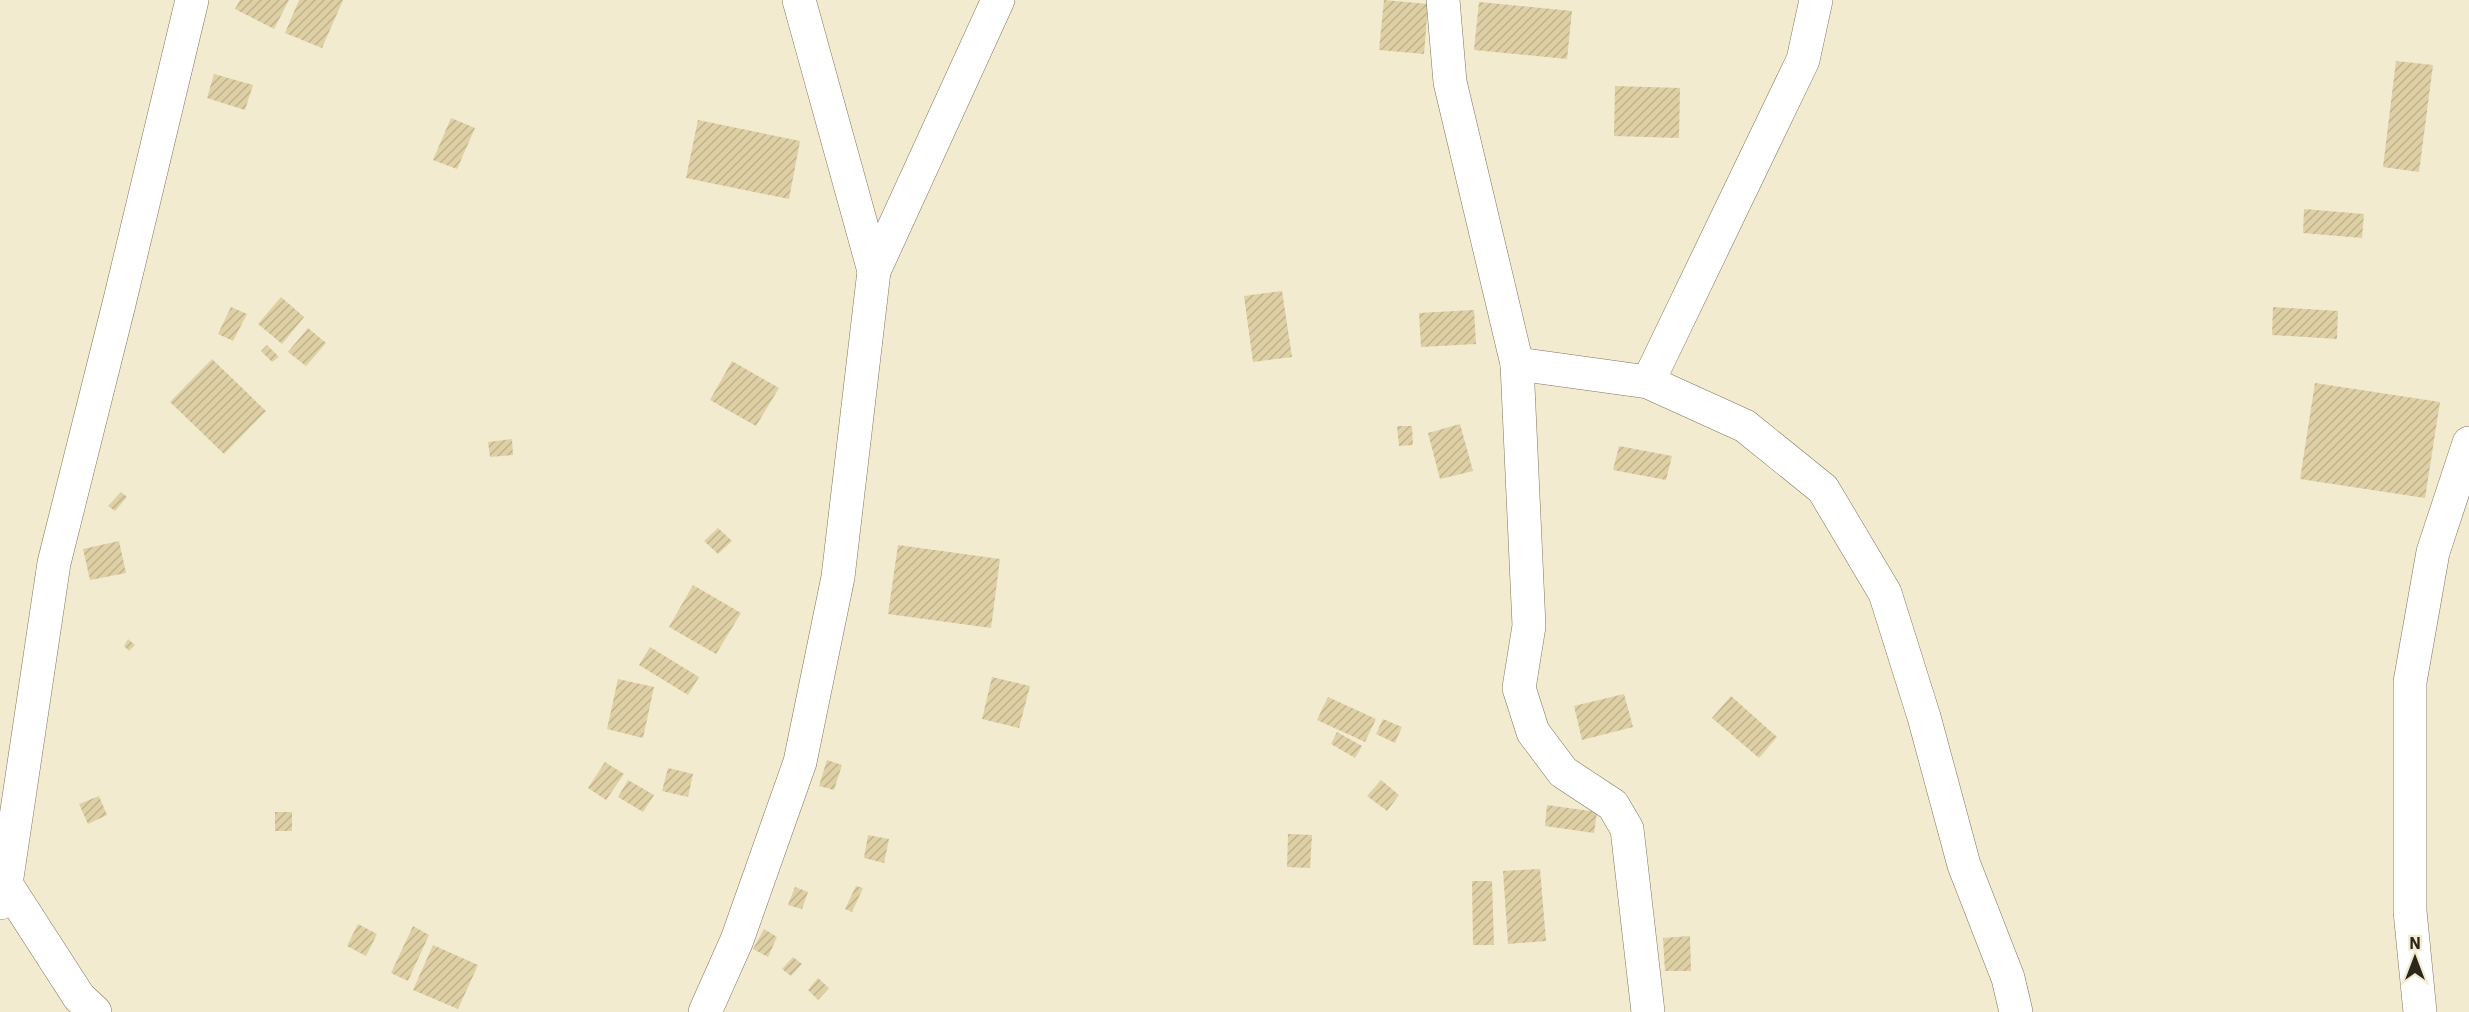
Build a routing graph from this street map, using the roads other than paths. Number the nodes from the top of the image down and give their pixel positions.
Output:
1 (192, 0) edge
2 (799, 0) edge
3 (998, 0) edge
4 (1443, 0) edge
5 (1816, 0) edge
6 (874, 271) junction
7 (1517, 364) junction
8 (1648, 382) junction
9 (2469, 443) edge
10 (3, 893) edge
11 (95, 1012) edge
12 (705, 1012) edge
13 (1648, 1012) edge
14 (2016, 1012) edge
15 (2420, 1012) edge

1 - 10 street
2 - 6 street
3 - 6 street
4 - 7 street
5 - 8 street
6 - 12 street
7 - 8 street
7 - 13 street
8 - 14 street
9 - 15 street
10 - 11 street

